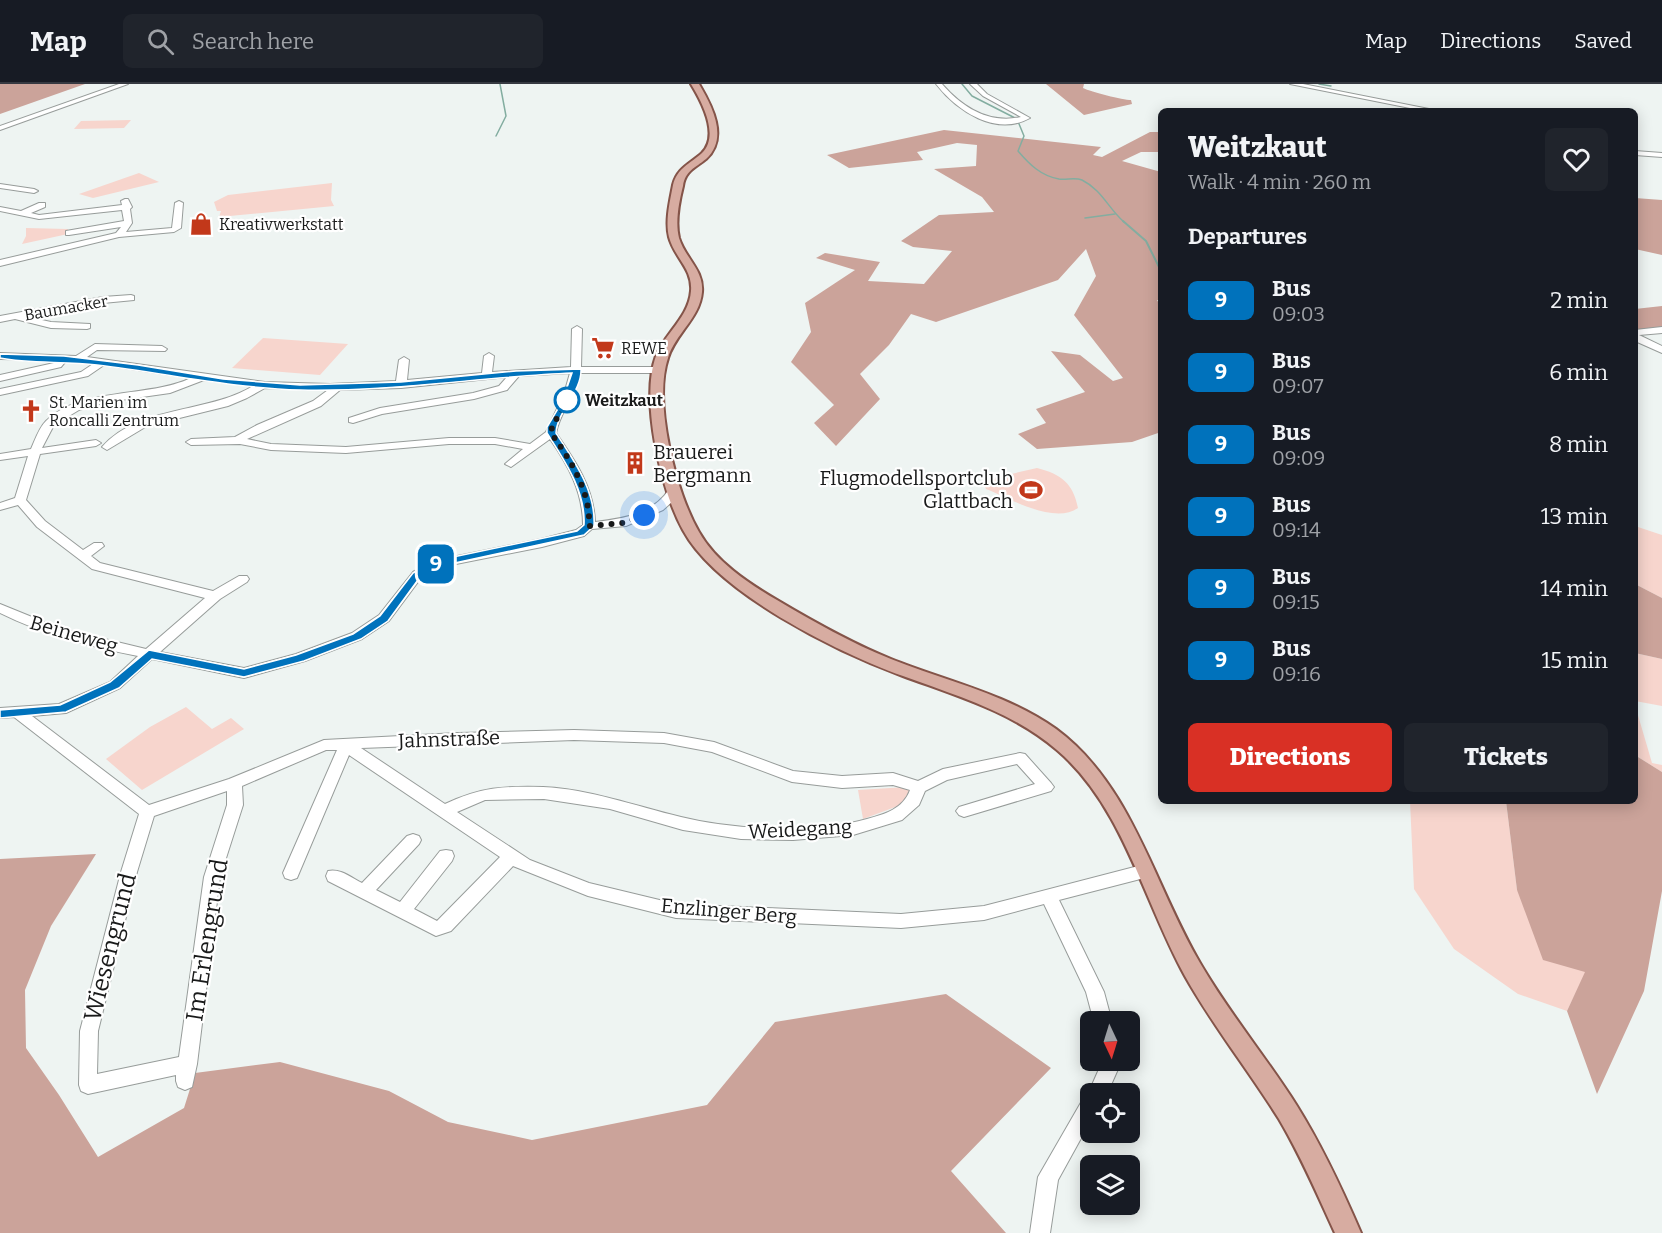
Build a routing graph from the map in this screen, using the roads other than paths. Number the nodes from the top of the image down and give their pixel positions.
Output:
1 (125, 84) edge
2 (695, 84) edge
3 (939, 84) edge
4 (973, 84) edge
5 (1293, 84) edge
6 (1420, 108) edge
7 (0, 128) edge
8 (1638, 153) edge
9 (1662, 155) edge
10 (0, 186) edge
11 (34, 191) dead end
12 (98, 202) dead end
13 (179, 203) dead end
14 (42, 205) dead end
15 (0, 209) edge
16 (99, 211) junction
17 (21, 214) junction
18 (128, 223) junction
19 (69, 233) dead end
20 (119, 235) junction
21 (0, 263) edge
22 (131, 298) dead end
23 (17, 316) junction
24 (0, 319) edge
25 (87, 326) dead end
26 (577, 329) dead end
27 (1662, 330) edge
28 (1638, 334) edge
29 (1638, 337) edge
30 (162, 349) dead end
31 (1662, 350) edge
32 (0, 356) edge
33 (489, 356) dead end
34 (64, 359) junction
35 (76, 360) junction
36 (404, 360) dead end
37 (101, 363) junction
38 (578, 370) junction
39 (657, 370) junction
40 (516, 373) junction
41 (486, 376) junction
42 (0, 378) edge
43 (200, 378) junction
44 (261, 385) junction
45 (401, 385) junction
46 (337, 387) junction
47 (503, 388) junction
48 (0, 392) edge
49 (496, 404) dead end
50 (353, 420) dead end
51 (551, 433) junction
52 (191, 442) dead end
53 (235, 443) junction
54 (530, 447) junction
55 (38, 451) junction
56 (0, 457) edge
57 (511, 464) dead end
58 (673, 491) junction
59 (20, 500) junction
60 (0, 507) edge
61 (589, 526) junction
62 (98, 546) dead end
63 (83, 556) junction
64 (243, 579) dead end
65 (215, 596) junction
66 (0, 608) edge
67 (149, 654) junction
68 (0, 713) edge
69 (18, 713) junction
70 (341, 744) junction
71 (234, 783) junction
72 (919, 787) junction
73 (964, 811) dead end
74 (147, 812) junction
75 (444, 812) junction
76 (413, 840) dead end
77 (446, 856) dead end
78 (510, 858) junction
79 (1146, 871) junction
80 (291, 873) dead end
81 (334, 876) dead end
82 (364, 892) junction
83 (1049, 897) junction
84 (402, 912) junction
85 (1100, 1011) edge
86 (88, 1085) joint
87 (1080, 1122) edge
88 (1040, 1233) edge
89 (1348, 1233) edge

1 - 7 street
2 - 39 main road
3 - 4 street
5 - 6 street
8 - 9 street
10 - 11 street
12 - 16 street
13 - 20 street
14 - 17 street
15 - 17 street
16 - 17 street
16 - 18 street
18 - 19 street
18 - 20 street
20 - 21 street
22 - 23 street, Baumacker
23 - 24 street, Baumacker
23 - 25 street
26 - 38 street
27 - 28 street
29 - 31 street
30 - 35 street
32 - 34 street
33 - 41 street
34 - 35 street
34 - 42 street
35 - 37 street
36 - 45 street
37 - 43 street
37 - 48 street
38 - 39 street
38 - 40 street
38 - 51 street
39 - 58 main road
40 - 41 street
40 - 47 street
41 - 45 street
43 - 44 street
43 - 55 street
44 - 46 street
44 - 55 street
45 - 46 street
46 - 53 street
47 - 49 street
47 - 50 street
51 - 54 street
51 - 61 street
52 - 53 street
53 - 54 street
54 - 57 street
55 - 56 street
55 - 59 street
58 - 61 street, Beineweg
58 - 79 main road
59 - 60 street
59 - 63 street
61 - 67 street, Beineweg
62 - 63 street
63 - 65 street
64 - 65 street
65 - 67 street
66 - 67 street, Beineweg
67 - 69 street
68 - 69 street
69 - 74 street
70 - 71 street, Jahnstraße
70 - 72 street, Jahnstraße
70 - 75 street, Enzlinger Berg
70 - 80 street
71 - 74 street, Jahnstraße
71 - 86 street, Im Erlengrund
72 - 73 street
72 - 75 street, Weidegang
74 - 86 street, Wiesengrund
75 - 78 street, Enzlinger Berg
76 - 82 street
77 - 84 street
78 - 83 street, Enzlinger Berg
78 - 84 street
79 - 83 street, Enzlinger Berg
79 - 89 main road
81 - 82 street
82 - 84 street
83 - 85 street
87 - 88 street

